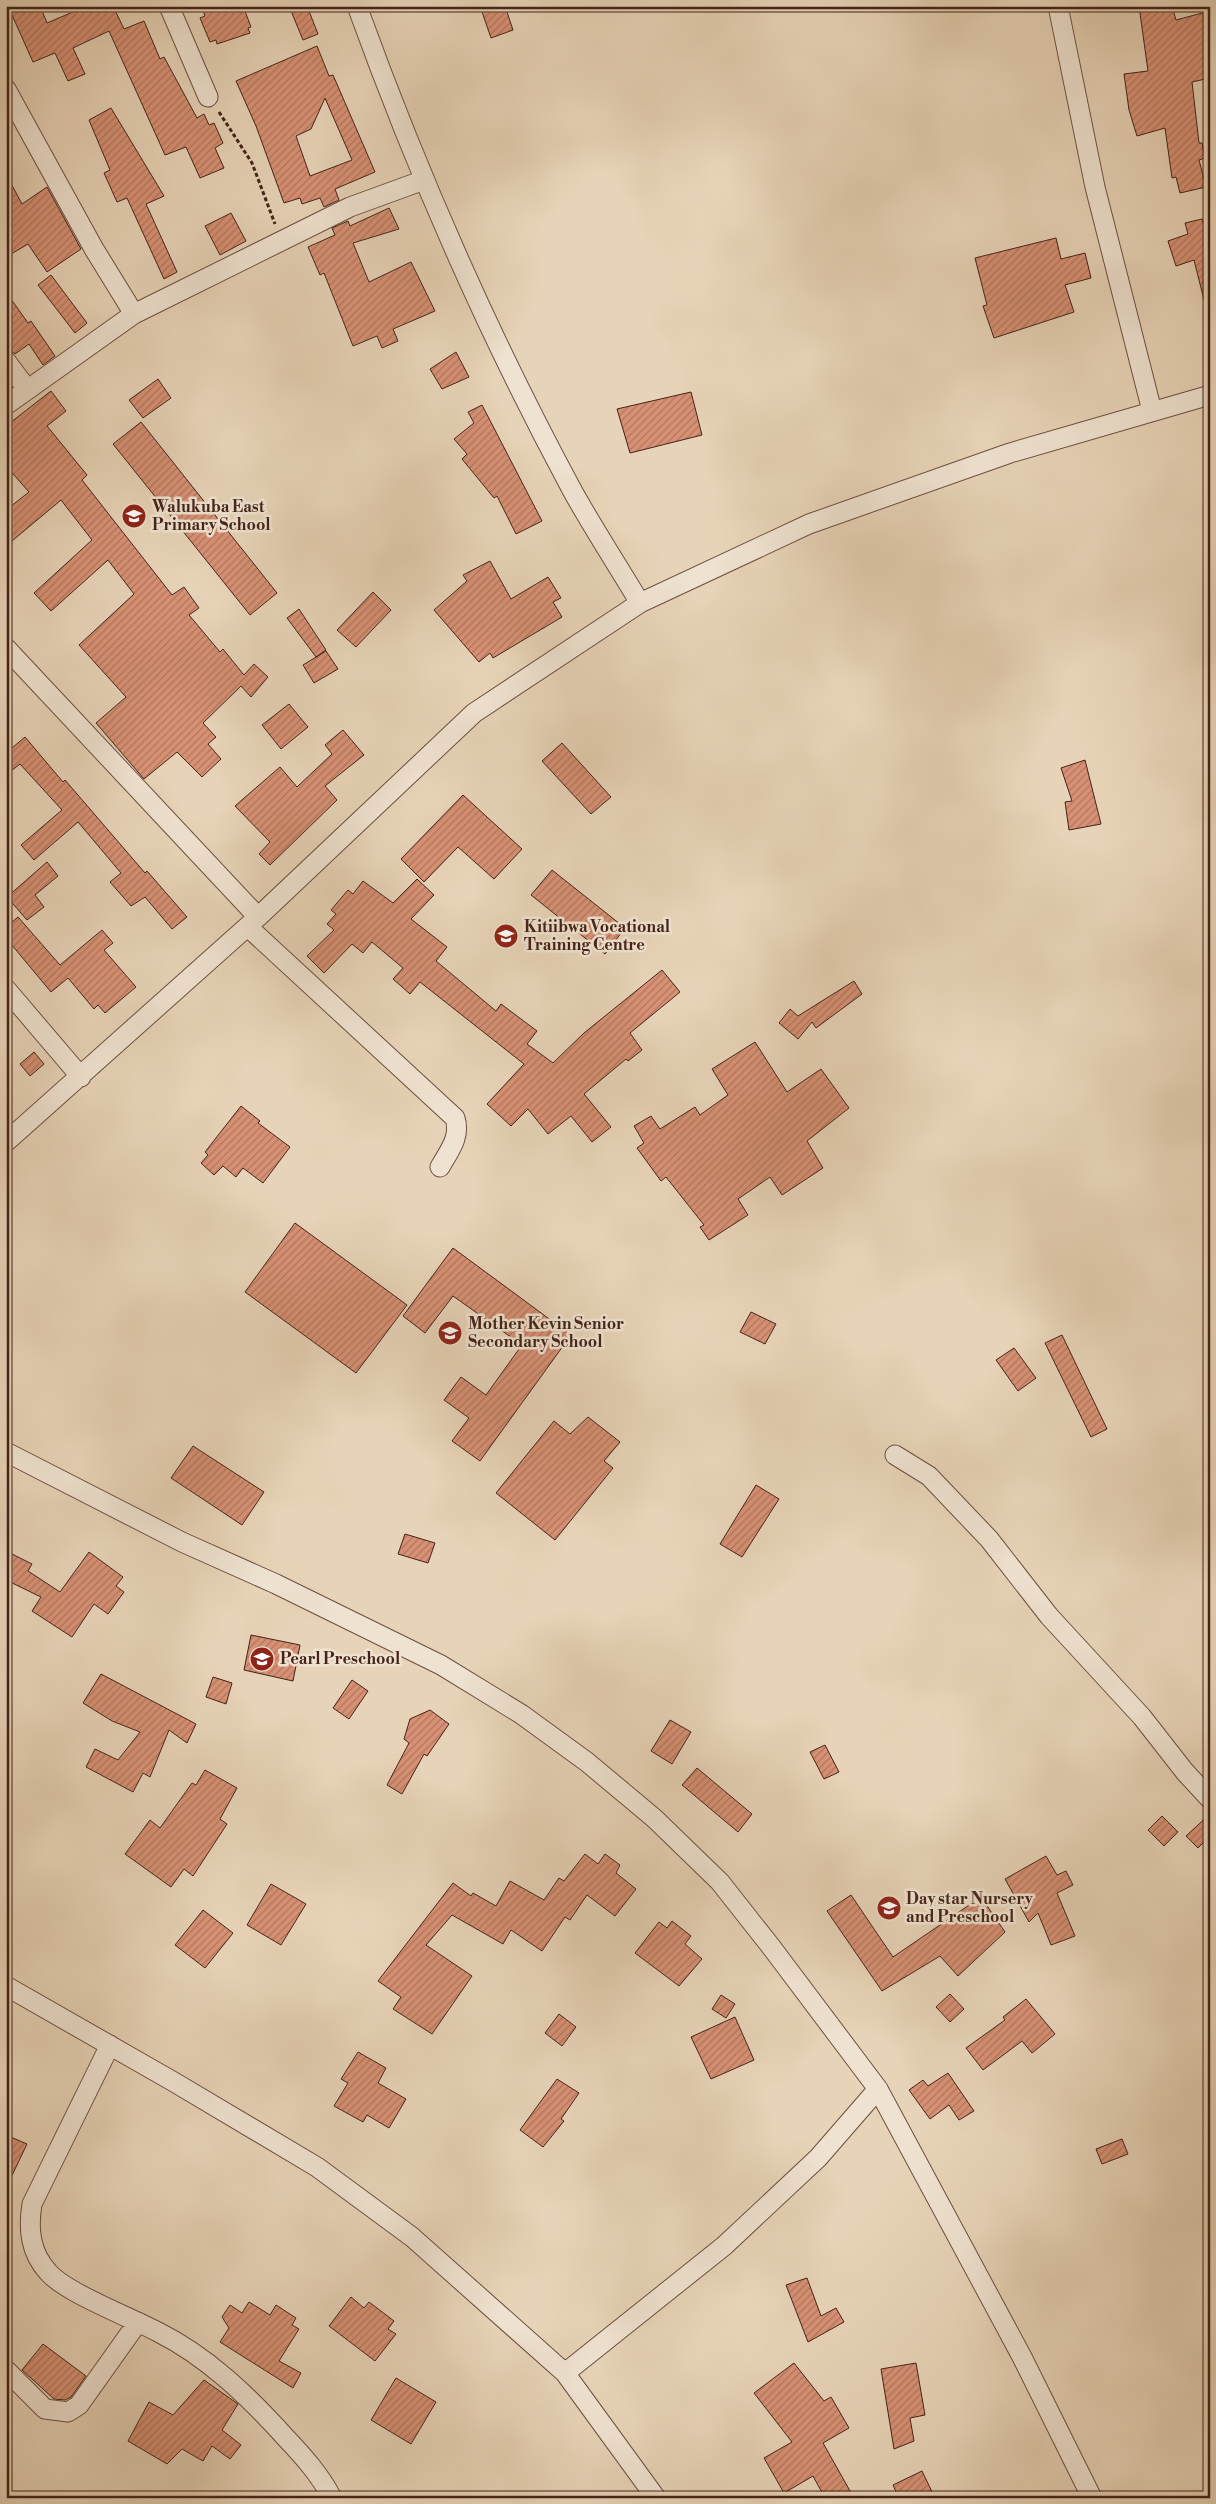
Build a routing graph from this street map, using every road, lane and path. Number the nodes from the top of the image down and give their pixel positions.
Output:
1 (169, 6) edge
2 (357, 6) edge
3 (1058, 6) edge
4 (6, 89) edge
5 (208, 97) joint
6 (424, 180) junction
7 (284, 240) junction
8 (134, 314) junction
9 (6, 361) edge
10 (26, 389) junction
11 (1210, 395) edge
12 (6, 405) edge
13 (1152, 411) junction
14 (640, 604) junction
15 (8, 653) edge
16 (253, 922) junction
17 (6, 989) edge
18 (82, 1077) junction
19 (6, 1142) edge
20 (440, 1166) dead end
21 (6, 1452) edge
22 (895, 1455) dead end
23 (1210, 1799) edge
24 (6, 1986) edge
25 (110, 2045) junction
26 (878, 2089) junction
27 (138, 2322) junction
28 (6, 2370) edge
29 (565, 2373) junction
30 (332, 2498) edge
31 (656, 2498) edge
32 (1092, 2498) edge

1 - 5 street
2 - 6 street
3 - 13 street
4 - 8 street
5 - 7 path
6 - 7 street
6 - 14 street
7 - 8 street
8 - 10 street
9 - 10 street
10 - 12 street
11 - 13 street
13 - 14 street
14 - 16 street
15 - 16 street
16 - 18 street
16 - 20 street
17 - 18 street
18 - 19 street
21 - 26 street
22 - 23 street
24 - 25 street
25 - 27 street
25 - 29 street
26 - 29 street
26 - 32 street
27 - 28 street
27 - 30 street
29 - 31 street

